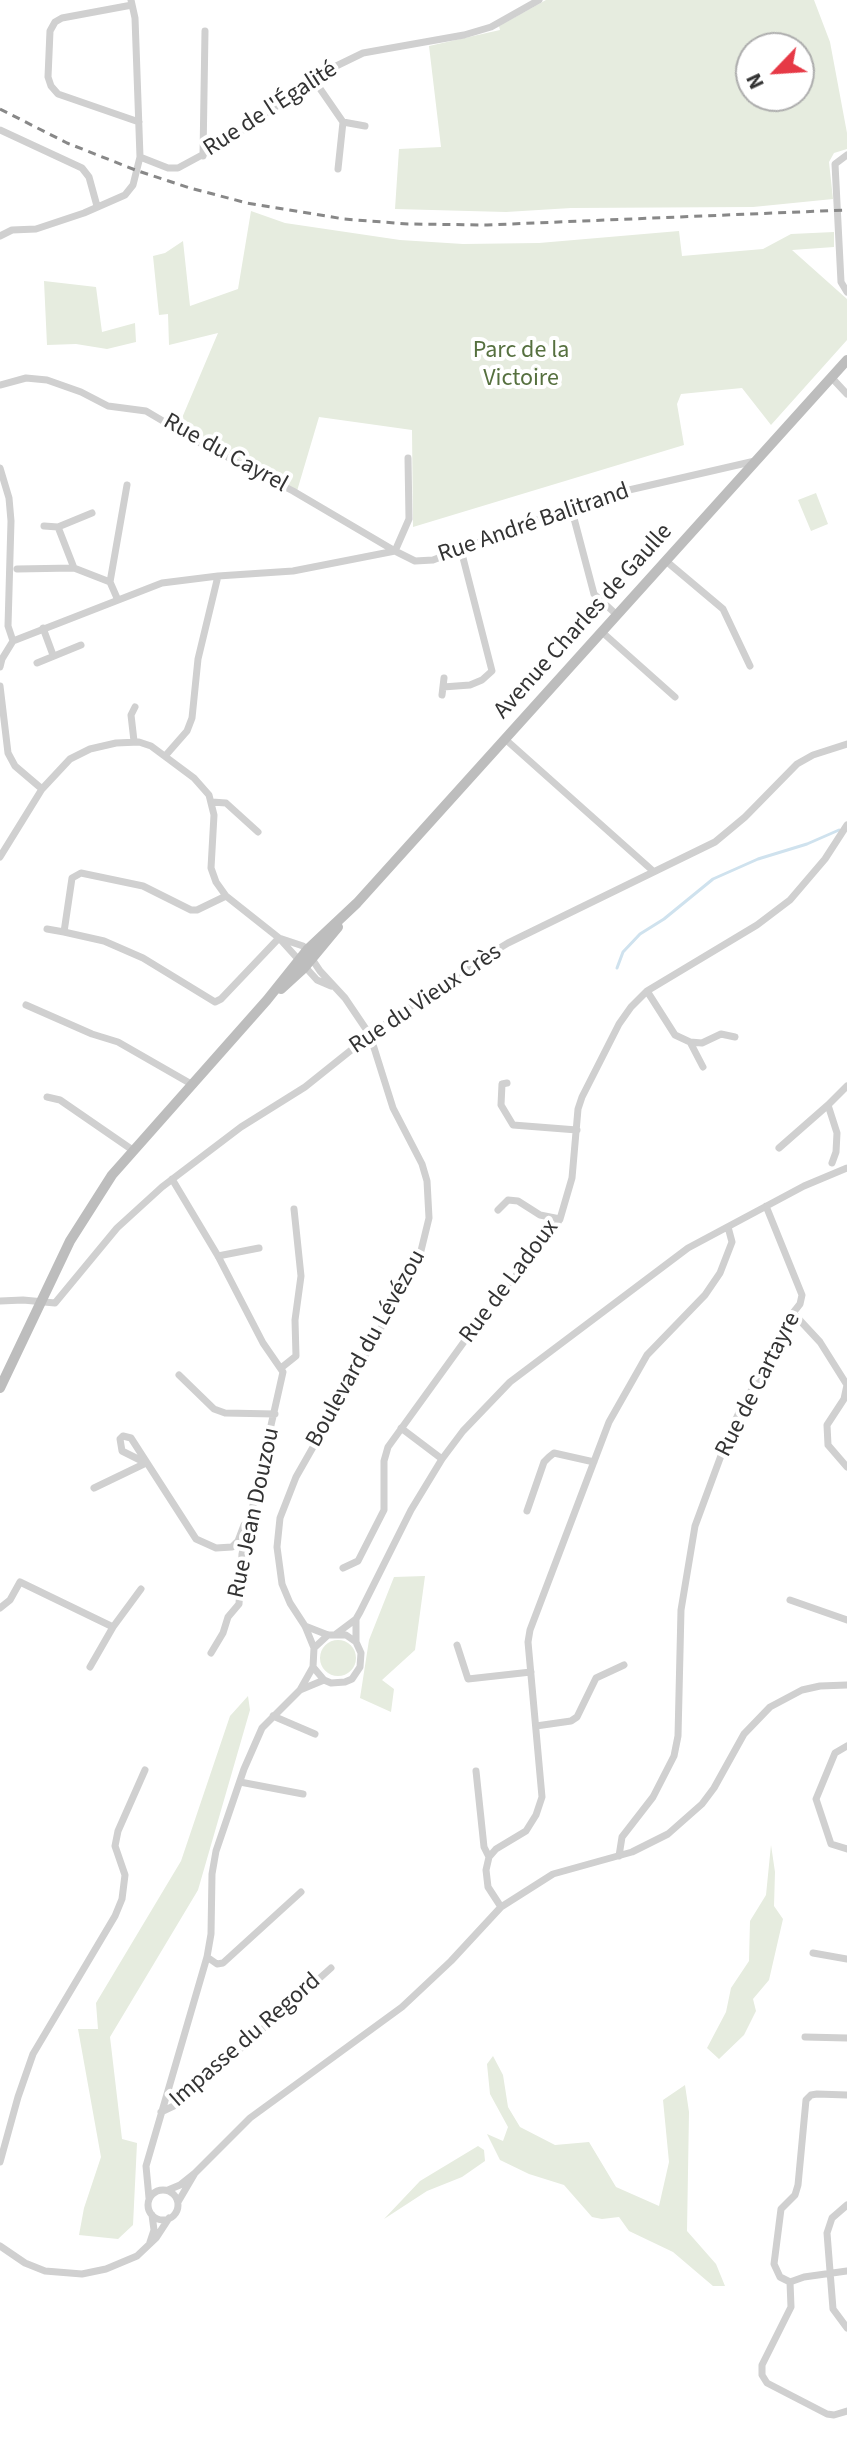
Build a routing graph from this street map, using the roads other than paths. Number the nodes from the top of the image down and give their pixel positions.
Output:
1 (539, 0) edge
2 (132, 2) edge
3 (205, 31) dead end
4 (314, 80) junction
5 (139, 122) junction
6 (343, 122) junction
7 (365, 126) dead end
8 (0, 130) edge
9 (847, 155) edge
10 (203, 156) junction
11 (140, 157) junction
12 (338, 169) dead end
13 (97, 206) junction
14 (0, 236) edge
15 (847, 292) edge
16 (847, 360) edge
17 (831, 377) junction
18 (0, 385) edge
19 (847, 394) edge
20 (408, 458) dead end
21 (755, 461) junction
22 (0, 468) edge
23 (127, 485) dead end
24 (571, 507) junction
25 (92, 513) dead end
26 (44, 526) dead end
27 (58, 527) junction
28 (461, 550) junction
29 (395, 551) junction
30 (666, 561) junction
31 (74, 568) junction
32 (17, 569) dead end
33 (218, 576) junction
34 (110, 582) junction
35 (117, 598) junction
36 (617, 615) junction
37 (43, 628) junction
38 (602, 632) junction
39 (13, 641) junction
40 (81, 645) dead end
41 (53, 655) junction
42 (37, 663) dead end
43 (750, 666) dead end
44 (0, 667) edge
45 (0, 686) edge
46 (443, 687) dead end
47 (675, 697) dead end
48 (135, 707) dead end
49 (505, 739) junction
50 (134, 741) junction
51 (847, 744) edge
52 (166, 755) junction
53 (42, 789) junction
54 (212, 802) junction
55 (847, 825) edge
56 (258, 832) dead end
57 (839, 834) junction
58 (847, 840) edge
59 (0, 857) edge
60 (653, 871) junction
61 (226, 896) junction
62 (350, 910) junction
63 (47, 929) dead end
64 (64, 932) junction
65 (279, 938) junction
66 (305, 960) junction
67 (647, 991) junction
68 (267, 1000) junction
69 (26, 1005) dead end
70 (370, 1035) junction
71 (735, 1037) dead end
72 (690, 1042) junction
73 (703, 1067) dead end
74 (507, 1083) dead end
75 (193, 1085) junction
76 (847, 1086) edge
77 (47, 1097) dead end
78 (828, 1105) junction
79 (577, 1130) junction
80 (779, 1148) dead end
81 (134, 1151) junction
82 (832, 1163) dead end
83 (847, 1168) edge
84 (172, 1179) junction
85 (766, 1206) junction
86 (294, 1209) dead end
87 (498, 1210) dead end
88 (560, 1219) junction
89 (728, 1227) junction
90 (259, 1248) dead end
91 (218, 1256) junction
92 (0, 1301) edge
93 (39, 1302) junction
94 (794, 1314) junction
95 (281, 1368) junction
96 (179, 1375) dead end
97 (0, 1388) edge
98 (275, 1414) junction
99 (401, 1428) junction
100 (442, 1459) junction
101 (594, 1462) junction
102 (847, 1467) edge
103 (94, 1488) dead end
104 (253, 1500) junction
105 (527, 1511) dead end
106 (343, 1568) dead end
107 (141, 1589) dead end
108 (790, 1600) dead end
109 (0, 1608) edge
110 (356, 1619) junction
111 (847, 1620) edge
112 (305, 1626) junction
113 (113, 1627) junction
114 (332, 1634) junction
115 (356, 1642) junction
116 (457, 1645) dead end
117 (314, 1648) junction
118 (211, 1653) dead end
119 (624, 1665) dead end
120 (90, 1667) dead end
121 (313, 1667) junction
122 (531, 1672) junction
123 (324, 1680) junction
124 (847, 1685) edge
125 (300, 1690) junction
126 (273, 1716) junction
127 (536, 1726) junction
128 (315, 1734) dead end
129 (847, 1746) edge
130 (145, 1770) dead end
131 (476, 1771) dead end
132 (240, 1782) junction
133 (303, 1794) dead end
134 (847, 1849) edge
135 (619, 1856) junction
136 (489, 1857) junction
137 (301, 1892) dead end
138 (501, 1907) junction
139 (813, 1953) dead end
140 (207, 1957) junction
141 (847, 1959) edge
142 (331, 1968) dead end
143 (805, 2037) dead end
144 (847, 2038) edge
145 (847, 2095) edge
146 (161, 2112) junction
147 (0, 2162) edge
148 (195, 2173) junction
149 (146, 2176) junction
150 (165, 2190) junction
151 (149, 2198) junction
152 (178, 2202) junction
153 (847, 2205) edge
154 (152, 2214) junction
155 (169, 2218) junction
156 (0, 2246) edge
157 (148, 2248) junction
158 (847, 2271) edge
159 (830, 2273) junction
160 (790, 2282) junction
161 (847, 2328) edge
162 (847, 2411) edge

1 - 4 street, Rue de l'Égalité
2 - 5 street
2 - 5 street
3 - 10 street
4 - 6 street
4 - 10 street, Rue de l'Égalité
5 - 11 street
6 - 7 street
6 - 12 street
8 - 13 street
9 - 15 street
10 - 11 street, Rue de l'Égalité
11 - 13 street
13 - 14 street
16 - 17 main road, Avenue Charles de Gaulle
17 - 19 street
17 - 21 main road, Avenue Charles de Gaulle
18 - 29 street, Rue du Cayrel
20 - 29 street
21 - 24 street, Rue André Balitrand
21 - 30 main road, Avenue Charles de Gaulle
22 - 39 street
23 - 34 street
24 - 28 street, Rue André Balitrand
24 - 36 street
25 - 27 street
26 - 27 street
27 - 31 street
28 - 29 street, Rue André Balitrand
28 - 46 street
29 - 33 street, Rue André Balitrand
30 - 36 main road, Avenue Charles de Gaulle
30 - 43 street
31 - 32 street
31 - 34 street
33 - 35 street, Rue André Balitrand
33 - 52 street
34 - 35 street
35 - 37 street, Rue André Balitrand
36 - 38 main road, Avenue Charles de Gaulle
37 - 39 street, Rue André Balitrand
37 - 41 street
38 - 47 street
38 - 49 main road, Avenue Charles de Gaulle
39 - 44 street
40 - 41 street
41 - 42 street
45 - 53 street
48 - 50 street
49 - 60 street
49 - 62 main road, Avenue Charles de Gaulle
50 - 52 street
50 - 53 street
51 - 60 street, Rue du Vieux Crès
52 - 54 street
53 - 59 street
54 - 56 street
54 - 61 street
55 - 57 street, Rue de Ladoux
57 - 58 street
57 - 67 street, Rue de Ladoux
60 - 70 street, Rue du Vieux Crès
61 - 64 street
61 - 65 street
62 - 66 main road, Avenue Charles de Gaulle
62 - 66 main road, Avenue Charles de Gaulle
63 - 64 street
64 - 65 street
65 - 66 street, Boulevard du Lévézou
65 - 66 street
66 - 68 main road, Avenue Charles de Gaulle
66 - 68 main road, Avenue Charles de Gaulle
66 - 70 street, Boulevard du Lévézou
67 - 72 street
67 - 79 street, Rue de Ladoux
68 - 75 main road, Avenue Charles de Gaulle
69 - 75 street
70 - 84 street, Rue du Vieux Crès
70 - 112 street, Boulevard du Lévézou
71 - 72 street
72 - 73 street
74 - 79 street
75 - 81 main road, Avenue Charles de Gaulle
76 - 78 street
77 - 81 street
78 - 80 street
78 - 82 street
79 - 88 street, Rue de Ladoux
81 - 93 main road, Avenue Charles de Gaulle
83 - 85 street
84 - 91 street
84 - 93 street, Rue du Vieux Crès
85 - 89 street
85 - 94 street, Rue de Cartayre
86 - 95 street, Rue Jean Douzou
87 - 88 street
88 - 99 street, Rue de Ladoux
89 - 100 street
89 - 101 street
90 - 91 street
91 - 95 street
92 - 93 street
93 - 97 main road, Avenue Charles de Gaulle
94 - 102 street
94 - 135 street, Rue de Cartayre
95 - 98 street, Rue Jean Douzou
96 - 98 street
98 - 104 street, Rue Jean Douzou
99 - 100 street
99 - 106 street, Rue de Ladoux
100 - 110 street
101 - 105 street
101 - 122 street
103 - 104 street
104 - 118 street, Rue Jean Douzou
107 - 113 street
108 - 111 street
109 - 113 street
110 - 114 street
110 - 115 street
112 - 114 street
112 - 117 street, Boulevard du Lévézou
113 - 120 street
114 - 115 street
114 - 117 street
115 - 123 street
116 - 122 street
117 - 121 street
119 - 127 street
121 - 123 street
121 - 125 street
122 - 127 street
123 - 125 street
124 - 135 street
125 - 126 street
126 - 128 street
126 - 132 street
127 - 136 street
129 - 134 street
130 - 147 street
131 - 136 street
132 - 133 street
132 - 140 street
135 - 138 street
136 - 138 street
137 - 140 street
138 - 148 street
139 - 141 street
140 - 146 street
142 - 146 street, Impasse du Regord
143 - 144 street
145 - 160 street
146 - 149 street
148 - 150 street
148 - 152 street
149 - 150 street
149 - 151 street
150 - 151 street
150 - 152 street
151 - 154 street
152 - 155 street
153 - 159 street
154 - 155 street
154 - 157 street
155 - 157 street
156 - 157 street
158 - 159 street
159 - 160 street
159 - 161 street
160 - 162 street

